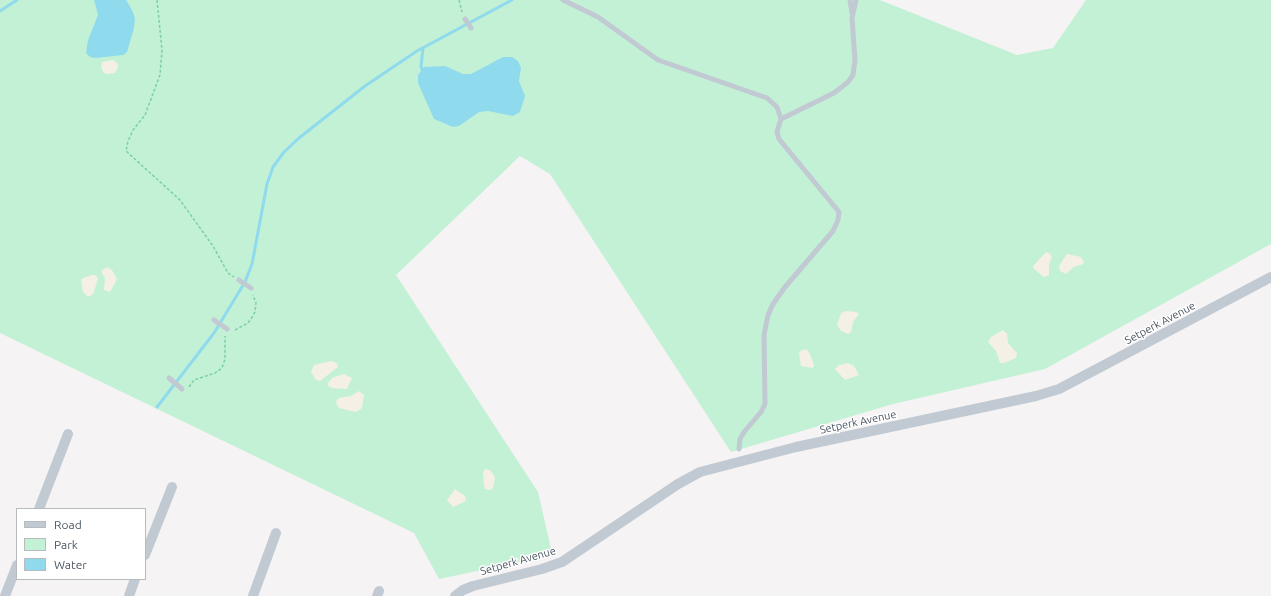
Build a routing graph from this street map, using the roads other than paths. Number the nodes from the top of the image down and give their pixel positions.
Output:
1 (563, 0) edge
2 (850, 0) edge
3 (856, 0) edge
4 (464, 16) road end
5 (852, 18) junction
6 (471, 28) dead end
7 (781, 119) junction
8 (1271, 278) edge
9 (238, 280) dead end
10 (250, 287) road end
11 (214, 320) dead end
12 (226, 328) road end
13 (170, 378) dead end
14 (181, 388) road end
15 (68, 434) dead end
16 (739, 450) dead end
17 (172, 487) dead end
18 (39, 508) edge
19 (276, 533) dead end
20 (146, 552) edge
21 (16, 568) edge
22 (135, 580) edge
23 (0, 593) edge
24 (5, 596) edge
25 (128, 596) edge
26 (253, 596) edge
27 (454, 596) edge

1 - 7 lane
2 - 5 lane
3 - 5 lane
4 - 6 lane
5 - 7 lane
7 - 16 lane
8 - 27 street, Setperk Avenue
9 - 10 lane
11 - 12 lane
13 - 14 lane
15 - 18 street
17 - 20 street
19 - 26 street
21 - 24 street
22 - 25 street
23 - 24 street

